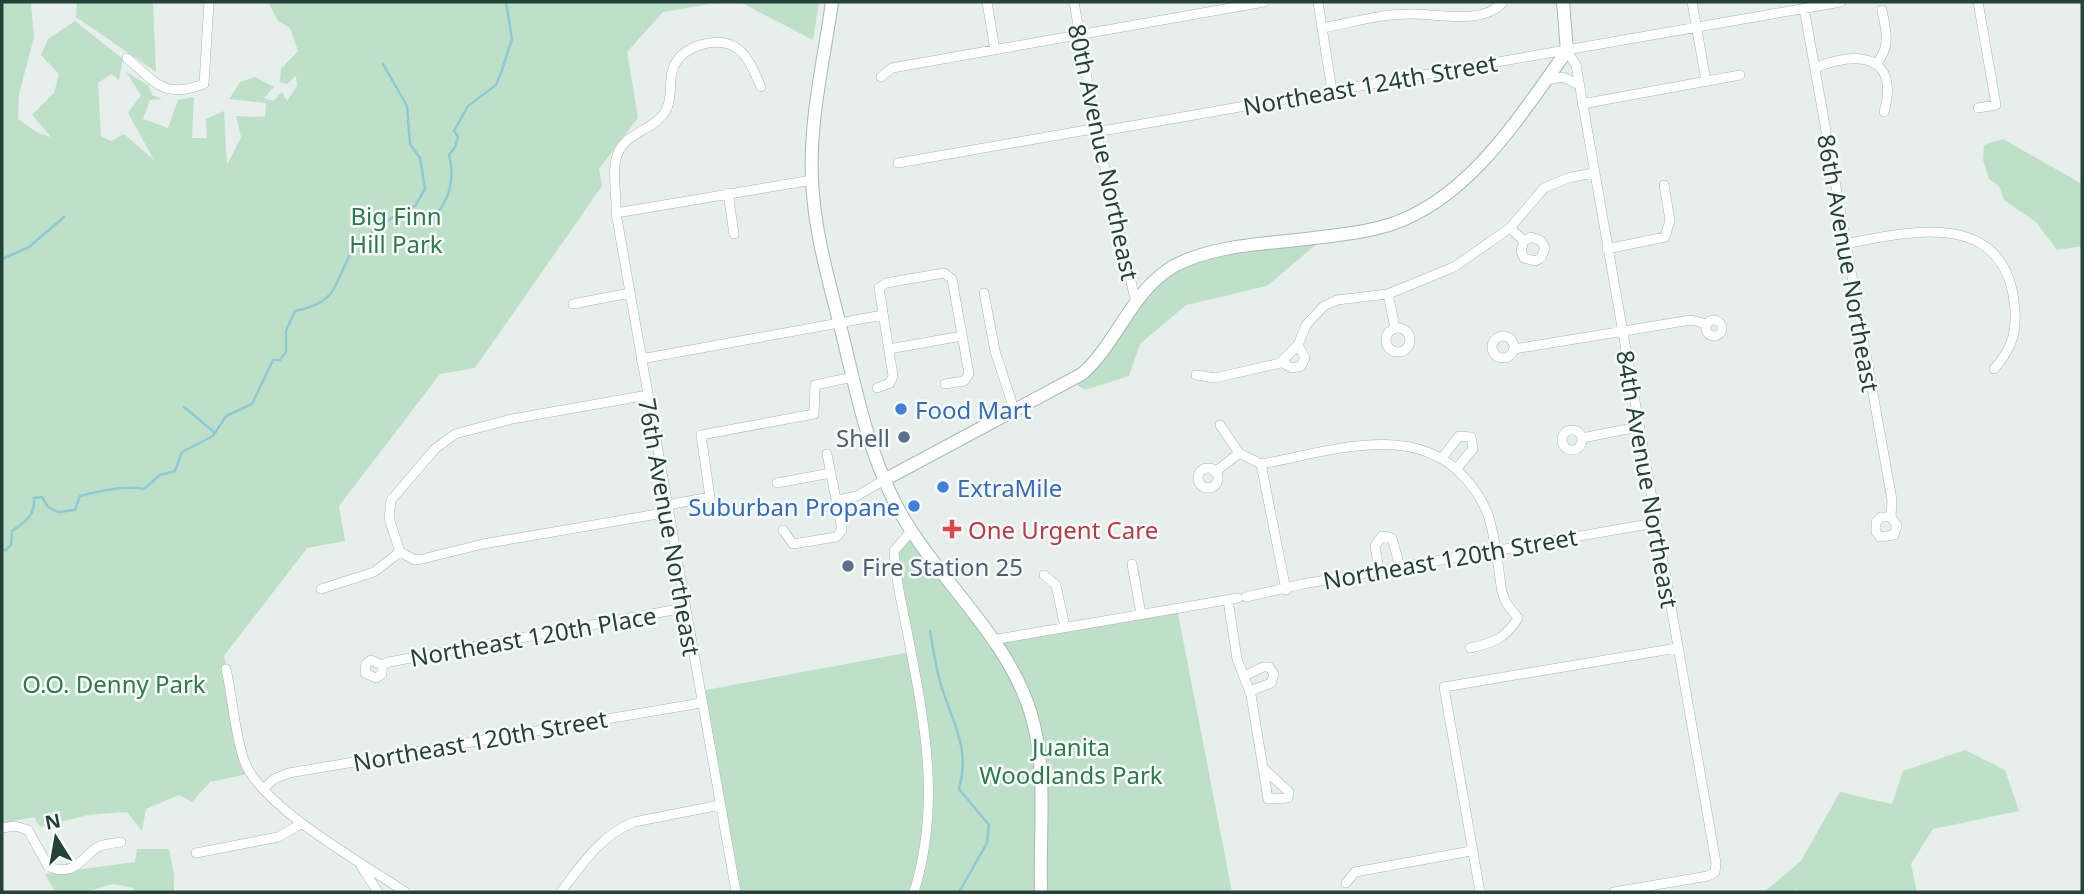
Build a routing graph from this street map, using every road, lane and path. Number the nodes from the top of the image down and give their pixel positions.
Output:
1 (209, 2) edge
2 (832, 2) edge
3 (987, 2) edge
4 (1074, 2) edge
5 (1264, 2) edge
6 (1318, 2) edge
7 (1503, 2) edge
8 (1563, 2) edge
9 (1692, 2) edge
10 (1842, 2) edge
11 (1978, 2) edge
12 (1804, 8) junction
13 (1882, 10) dead end
14 (1322, 28) junction
15 (1697, 29) junction
16 (1080, 35) junction
17 (995, 50) junction
18 (1567, 51) junction
19 (127, 58) dead end
20 (1877, 63) junction
21 (1815, 68) junction
22 (1740, 75) dead end
23 (881, 77) dead end
24 (1546, 80) junction
25 (1706, 81) junction
26 (1579, 85) junction
27 (761, 87) dead end
28 (1332, 91) junction
29 (1582, 104) junction
30 (1978, 108) dead end
31 (1884, 112) dead end
32 (1096, 130) junction
33 (898, 163) dead end
34 (1593, 173) junction
35 (812, 180) junction
36 (1664, 185) dead end
37 (728, 193) junction
38 (616, 213) junction
39 (1510, 228) junction
40 (734, 234) dead end
41 (1524, 241) dead end
42 (1844, 244) junction
43 (1607, 250) junction
44 (629, 293) junction
45 (984, 293) dead end
46 (1388, 293) junction
47 (1136, 303) junction
48 (573, 304) dead end
49 (883, 315) junction
50 (840, 323) junction
51 (1707, 324) dead end
52 (1395, 328) dead end
53 (1622, 332) junction
54 (962, 336) junction
55 (1298, 345) junction
56 (889, 349) junction
57 (1514, 349) dead end
58 (641, 359) junction
59 (1281, 362) junction
60 (1994, 369) dead end
61 (1196, 375) dead end
62 (853, 377) junction
63 (945, 384) dead end
64 (877, 388) dead end
65 (648, 395) junction
66 (1016, 412) junction
67 (1220, 425) dead end
68 (1638, 427) junction
69 (1582, 438) dead end
70 (1239, 453) junction
71 (827, 454) dead end
72 (1449, 463) junction
73 (1261, 464) junction
74 (1215, 471) dead end
75 (831, 473) junction
76 (884, 480) junction
77 (777, 483) dead end
78 (838, 500) junction
79 (668, 508) junction
80 (1891, 517) dead end
81 (1655, 523) junction
82 (783, 530) dead end
83 (912, 530) junction
84 (1495, 551) junction
85 (400, 552) junction
86 (1132, 564) dead end
87 (1400, 567) junction
88 (1380, 570) junction
89 (1044, 575) dead end
90 (320, 589) dead end
91 (1286, 590) junction
92 (1237, 598) junction
93 (684, 608) junction
94 (1141, 614) junction
95 (1065, 627) junction
96 (992, 640) junction
97 (1470, 648) dead end
98 (1677, 648) junction
99 (382, 665) dead end
100 (226, 669) dead end
101 (1244, 676) junction
102 (1250, 691) junction
103 (701, 703) junction
104 (1263, 768) dead end
105 (264, 788) junction
106 (720, 805) junction
107 (301, 824) junction
108 (2, 828) edge
109 (121, 842) dead end
110 (1471, 851) junction
111 (196, 853) dead end
112 (360, 864) junction
113 (1346, 883) dead end
114 (378, 892) edge
115 (405, 892) edge
116 (561, 892) edge
117 (736, 892) edge
118 (914, 892) edge
119 (1041, 892) edge
120 (1480, 892) edge
121 (1614, 892) edge

1 - 19 street
2 - 35 main road
3 - 17 street
4 - 16 street, 80th Avenue Northeast
5 - 16 street
6 - 14 street
7 - 14 street
8 - 18 main road, 84th Avenue Northeast
9 - 15 street
10 - 12 street, Northeast 124th Street
11 - 30 street
12 - 15 street, Northeast 124th Street
12 - 21 street, 86th Avenue Northeast
13 - 20 street
14 - 28 street
15 - 18 street, Northeast 124th Street
15 - 25 street
16 - 17 street
16 - 32 street, 80th Avenue Northeast
17 - 23 street
18 - 24 main road
18 - 26 street, 84th Avenue Northeast
18 - 28 street, Northeast 124th Street
20 - 21 street
20 - 31 street
21 - 42 street, 86th Avenue Northeast
22 - 25 street
24 - 26 street
24 - 47 main road
25 - 29 street
26 - 29 street, 84th Avenue Northeast
27 - 38 street, 76th Avenue Northeast
28 - 32 street, Northeast 124th Street
29 - 34 street, 84th Avenue Northeast
32 - 33 street, Northeast 124th Street
32 - 47 street, 80th Avenue Northeast
34 - 39 street
34 - 43 street, 84th Avenue Northeast
35 - 37 street
35 - 50 main road
36 - 43 street
37 - 38 street
37 - 40 street
38 - 44 street, 76th Avenue Northeast
39 - 41 street
39 - 46 street
42 - 60 street
42 - 80 street, 86th Avenue Northeast
43 - 53 street, 84th Avenue Northeast
44 - 48 street
44 - 58 street, 76th Avenue Northeast
45 - 66 street
46 - 52 street
46 - 55 street
47 - 66 main road
49 - 50 street
49 - 54 street
49 - 56 street
50 - 58 street
50 - 62 main road
51 - 53 street
53 - 57 street
53 - 68 street, 84th Avenue Northeast
54 - 56 street
54 - 63 street
55 - 59 street
55 - 59 street
56 - 64 street
58 - 65 street, 76th Avenue Northeast
59 - 61 street
62 - 76 main road
62 - 79 street
65 - 79 street, 76th Avenue Northeast
65 - 85 street
66 - 76 main road
67 - 70 street
68 - 69 street
68 - 81 street, 84th Avenue Northeast
70 - 73 street
70 - 74 street
71 - 75 street
72 - 72 street
72 - 73 street
72 - 84 street
73 - 91 street
75 - 77 street
75 - 78 street
76 - 78 street
76 - 83 main road
78 - 82 street
79 - 85 street
79 - 93 street, 76th Avenue Northeast
81 - 84 street, Northeast 120th Street
81 - 98 street, 84th Avenue Northeast
83 - 96 main road
83 - 118 street
84 - 87 street, Northeast 120th Street
84 - 97 street
85 - 90 street
86 - 94 street
87 - 88 street, Northeast 120th Street
87 - 88 street
88 - 91 street, Northeast 120th Street
89 - 95 street
91 - 92 street, Northeast 120th Street
92 - 94 street, Northeast 120th Street
92 - 101 street
93 - 99 street, Northeast 120th Place
93 - 103 street, 76th Avenue Northeast
94 - 95 street, Northeast 120th Street
95 - 96 street, Northeast 120th Street
96 - 119 main road
98 - 110 street
98 - 121 street, 84th Avenue Northeast
100 - 105 street
101 - 102 street
101 - 102 street
102 - 104 street
103 - 105 street, Northeast 120th Street
103 - 106 street, 76th Avenue Northeast
105 - 107 street
106 - 116 street
106 - 117 street, 76th Avenue Northeast
107 - 111 street
107 - 112 street
108 - 109 street
110 - 113 street
110 - 120 street
112 - 114 street
112 - 115 street

